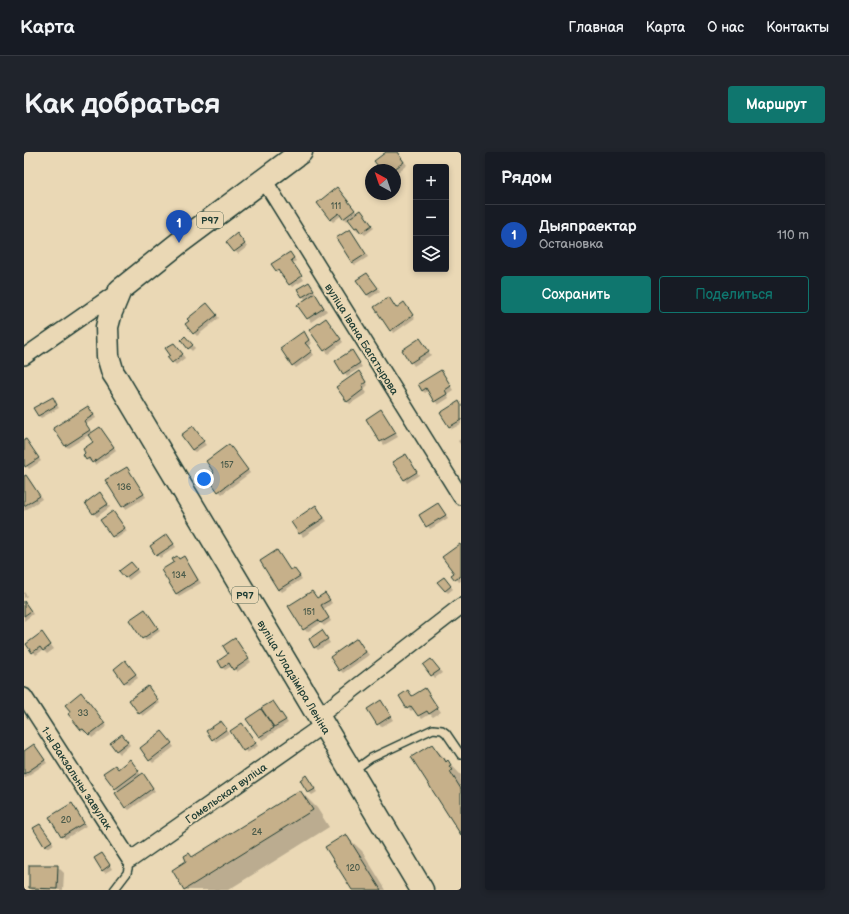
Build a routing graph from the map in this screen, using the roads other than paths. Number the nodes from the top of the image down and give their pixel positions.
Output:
1 (301, 152) edge
2 (264, 180) junction
3 (120, 290) junction
4 (24, 357) edge
5 (461, 497) edge
6 (461, 606) edge
7 (24, 696) edge
8 (320, 721) junction
9 (461, 755) edge
10 (351, 772) junction
11 (130, 860) junction
12 (114, 890) edge
13 (422, 890) edge

1 - 2 main road, Р97
2 - 3 main road, Р97
2 - 5 street, вуліца Івана Багатырова
3 - 4 street
3 - 8 main road, вуліца Уладзіміра Леніна / Р97
6 - 8 street, Гомельская вуліца
7 - 11 street, 1-ы Вакзальны завулак
8 - 10 main road, вуліца Уладзіміра Леніна / Р97
8 - 11 street, Гомельская вуліца
9 - 10 lane
10 - 13 main road, вуліца Уладзіміра Леніна / Р97
11 - 12 lane

